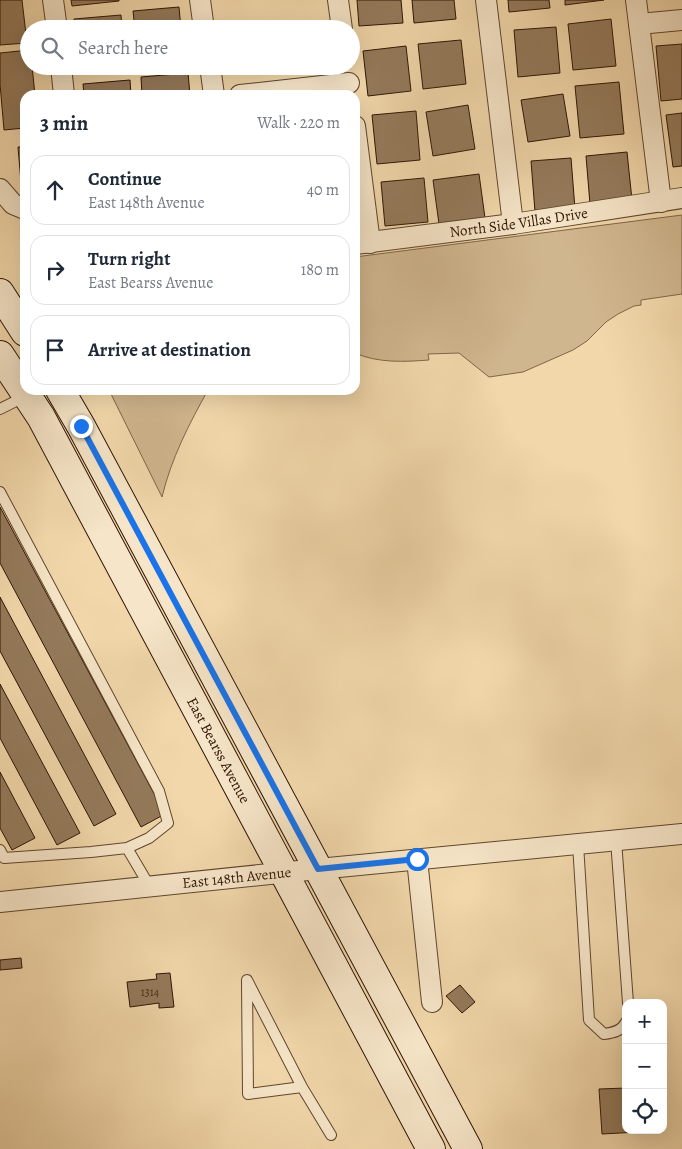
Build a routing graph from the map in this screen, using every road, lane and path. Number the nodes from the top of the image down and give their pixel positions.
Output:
1 (53, 0) edge
2 (200, 0) edge
3 (338, 0) edge
4 (486, 0) edge
5 (636, 0) edge
6 (56, 20) edge
7 (203, 20) edge
8 (341, 20) edge
9 (682, 20) edge
10 (639, 24) junction
11 (62, 75) edge
12 (211, 75) edge
13 (349, 82) edge
14 (63, 90) edge
15 (213, 90) edge
16 (282, 90) edge
17 (0, 190) edge
18 (682, 198) edge
19 (360, 200) edge
20 (661, 202) junction
21 (20, 207) edge
22 (514, 224) junction
23 (363, 244) edge
24 (0, 293) edge
25 (20, 324) edge
26 (0, 355) edge
27 (20, 385) edge
28 (27, 395) joint
29 (63, 395) edge
30 (0, 409) edge
31 (0, 492) edge
32 (682, 834) edge
33 (616, 840) junction
34 (578, 844) junction
35 (127, 848) junction
36 (0, 850) edge
37 (417, 859) junction
38 (318, 869) junction
39 (284, 872) junction
40 (150, 886) junction
41 (0, 902) edge
42 (628, 999) edge
43 (432, 1002) dead end
44 (622, 1027) edge
45 (302, 1087) junction
46 (331, 1135) dead end
47 (432, 1149) edge
48 (468, 1149) edge

1 - 6 street
2 - 7 street
3 - 8 street
4 - 22 street
5 - 10 street
9 - 10 street
10 - 20 street
11 - 14 street
12 - 15 street
13 - 16 street
17 - 21 street
18 - 20 street, North Side Villas Drive
19 - 23 street
20 - 22 street, North Side Villas Drive
22 - 23 street, North Side Villas Drive
24 - 25 main road
26 - 27 main road, East Bearss Avenue
28 - 30 lane
28 - 39 main road, East Bearss Avenue
29 - 38 main road, East Bearss Avenue
31 - 35 lane
32 - 33 street, East 148th Avenue
33 - 34 street, East 148th Avenue
33 - 42 lane
34 - 37 street, East 148th Avenue
34 - 44 lane
35 - 36 lane
35 - 40 lane
37 - 38 street, East 148th Avenue
37 - 43 street
38 - 39 street, East 148th Avenue
38 - 48 main road, East Bearss Avenue
39 - 40 street, East 148th Avenue
39 - 47 main road, East Bearss Avenue
40 - 41 street, East 148th Avenue
45 - 45 lane
45 - 46 lane

